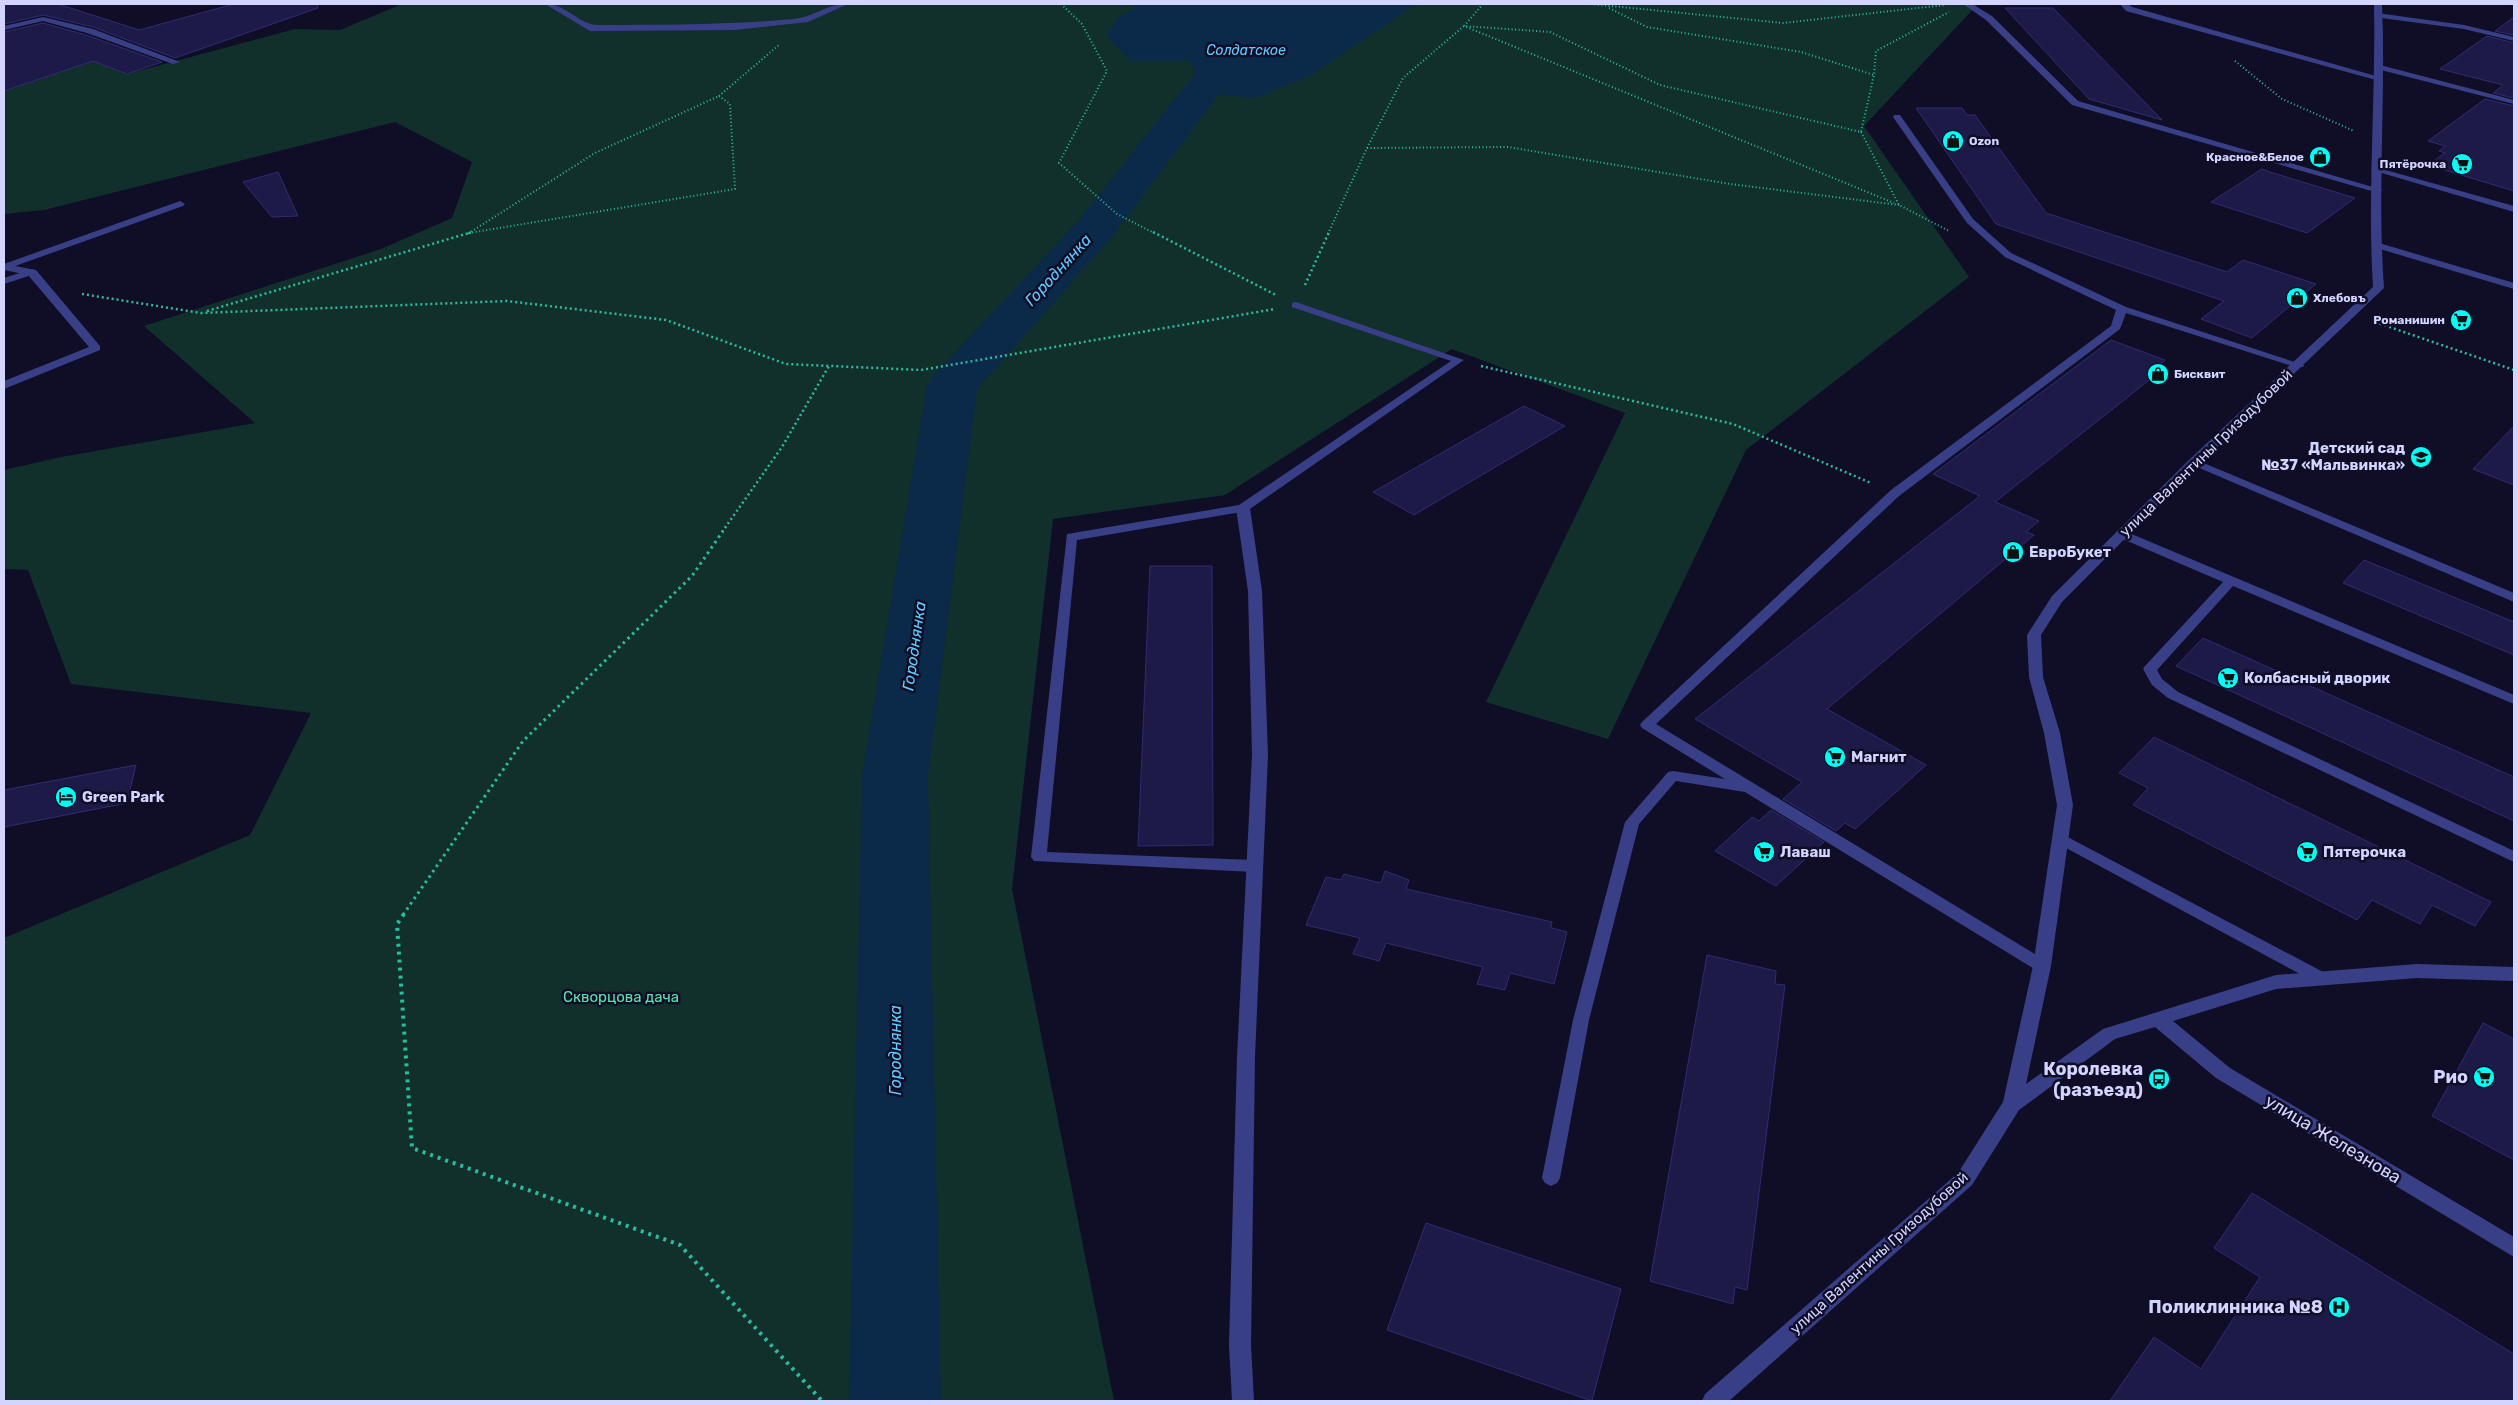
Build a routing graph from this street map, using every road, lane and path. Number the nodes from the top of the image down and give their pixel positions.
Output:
1 (550, 4) edge
2 (844, 4) edge
3 (1061, 4) edge
4 (1483, 4) edge
5 (1591, 4) edge
6 (1967, 4) edge
7 (2124, 4) edge
8 (1946, 5) edge
9 (1606, 6) junction
10 (1955, 8) dead end
11 (2378, 9) edge
12 (808, 20) junction
13 (1464, 26) junction
14 (4, 28) edge
15 (2514, 39) edge
16 (2234, 60) dead end
17 (176, 62) dead end
18 (2380, 72) junction
19 (1874, 75) junction
20 (719, 96) junction
21 (2514, 102) edge
22 (1897, 118) dead end
23 (2379, 142) junction
24 (1367, 148) junction
25 (2378, 169) junction
26 (2378, 190) junction
27 (180, 204) dead end
28 (2514, 209) edge
29 (469, 233) junction
30 (2376, 245) junction
31 (4, 267) edge
32 (32, 272) junction
33 (4, 281) edge
34 (2514, 286) edge
35 (44, 288) junction
36 (1296, 305) junction
37 (2122, 310) junction
38 (201, 313) junction
39 (2353, 314) junction
40 (1458, 360) junction
41 (2299, 365) junction
42 (829, 366) junction
43 (2514, 370) edge
44 (4, 385) edge
45 (2194, 462) junction
46 (1895, 493) junction
47 (1243, 508) junction
48 (2122, 534) junction
49 (2231, 581) junction
50 (2514, 598) edge
51 (2514, 700) edge
52 (1750, 788) junction
53 (2060, 838) junction
54 (2514, 857) edge
55 (1254, 866) junction
56 (2042, 966) junction
57 (2514, 974) edge
58 (2321, 978) junction
59 (2158, 1019) junction
60 (2012, 1104) junction
61 (1551, 1178) dead end
62 (2514, 1248) edge
63 (822, 1401) edge
64 (1243, 1401) edge
65 (1713, 1401) edge

1 - 12 street
2 - 12 street
3 - 36 path
4 - 13 path
5 - 9 path
6 - 26 lane
7 - 18 lane
8 - 9 path
9 - 19 path
10 - 19 path
11 - 15 lane
11 - 18 street, улица Валентины Гризодубовой
12 - 20 path
13 - 19 path
13 - 24 path
13 - 24 path
14 - 17 lane
16 - 23 path
18 - 21 lane
18 - 23 street, улица Валентины Гризодубовой
20 - 29 path
20 - 29 path
22 - 37 lane
23 - 25 street, улица Валентины Гризодубовой
24 - 36 path
25 - 26 street, улица Валентины Гризодубовой
25 - 28 lane
26 - 30 street, улица Валентины Гризодубовой
27 - 31 lane
29 - 38 path
30 - 34 lane
30 - 39 street, улица Валентины Гризодубовой
31 - 32 street
32 - 33 lane
32 - 35 street
35 - 38 path
35 - 44 street
36 - 40 lane
36 - 42 path
37 - 41 lane
37 - 46 lane
38 - 42 path
39 - 41 street, улица Валентины Гризодубовой
39 - 43 path
40 - 46 path
40 - 47 lane
41 - 45 street, улица Валентины Гризодубовой
42 - 63 path
45 - 48 street, улица Валентины Гризодубовой
45 - 50 lane
46 - 52 lane
47 - 55 street
47 - 55 lane
48 - 49 lane
48 - 53 street, улица Валентины Гризодубовой
49 - 51 lane
49 - 54 lane
52 - 56 lane
52 - 61 lane
53 - 56 street, улица Валентины Гризодубовой
53 - 58 lane
55 - 64 street
56 - 60 street, улица Валентины Гризодубовой
57 - 58 street
58 - 59 street
59 - 60 street
59 - 62 street, улица Железнова
60 - 65 street, улица Валентины Гризодубовой

